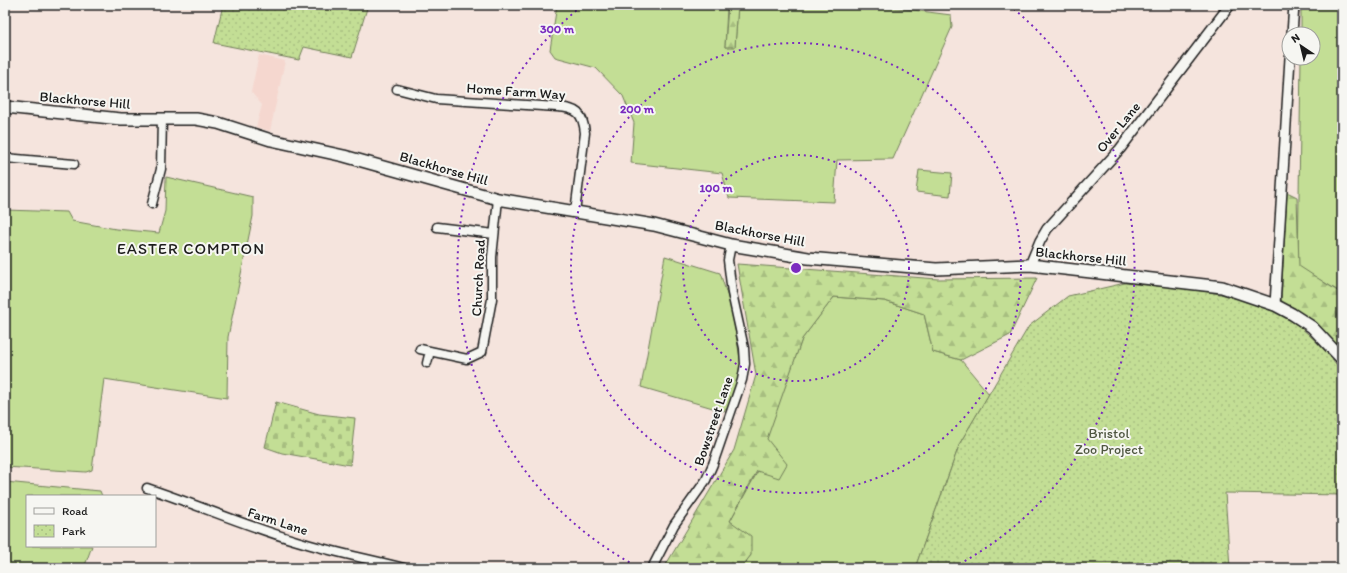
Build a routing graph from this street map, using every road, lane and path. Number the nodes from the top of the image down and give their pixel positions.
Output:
1 (1230, 5) edge
2 (1294, 5) edge
3 (1293, 26) edge
4 (1290, 66) edge
5 (397, 89) dead end
6 (5, 108) edge
7 (162, 118) junction
8 (5, 158) edge
9 (74, 164) dead end
10 (498, 199) junction
11 (152, 204) dead end
12 (575, 212) junction
13 (437, 227) dead end
14 (494, 234) junction
15 (731, 245) junction
16 (1030, 265) junction
17 (1275, 305) junction
18 (420, 349) dead end
19 (430, 351) junction
20 (1342, 359) edge
21 (427, 363) dead end
22 (147, 488) dead end
23 (404, 568) edge
24 (652, 568) edge

1 - 16 street, Over Lane
2 - 3 street
4 - 17 street
5 - 12 street, Home Farm Way
6 - 7 main road, Blackhorse Hill
7 - 10 main road, Blackhorse Hill
7 - 11 street
8 - 9 street
10 - 12 main road, Blackhorse Hill
10 - 14 street, Church Road
12 - 15 main road, Blackhorse Hill
13 - 14 street
14 - 19 street, Church Road
15 - 16 main road, Blackhorse Hill
15 - 24 street, Bowstreet Lane
16 - 17 main road, Blackhorse Hill
17 - 20 main road, Blackhorse Hill
18 - 19 street, Church Road
19 - 21 street
22 - 23 street, Farm Lane

